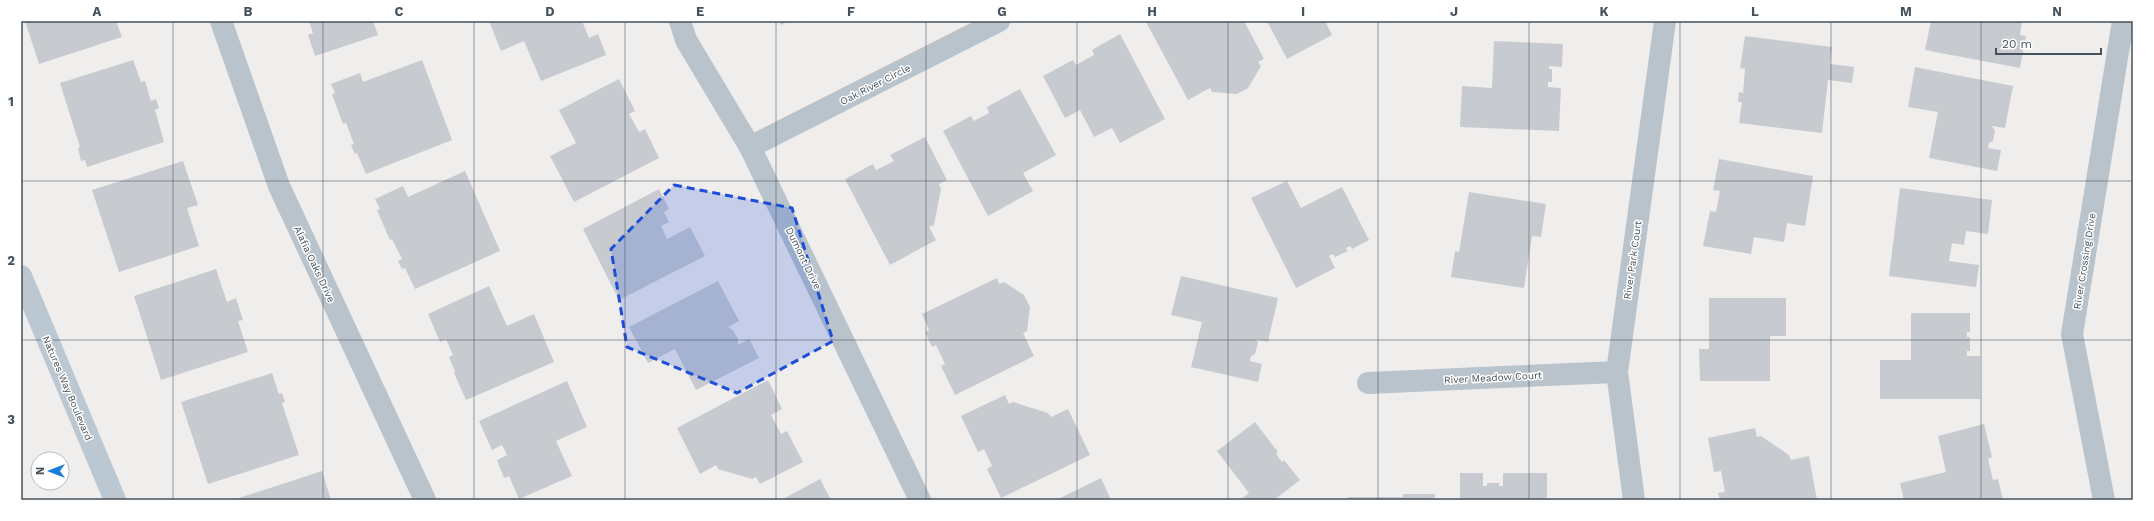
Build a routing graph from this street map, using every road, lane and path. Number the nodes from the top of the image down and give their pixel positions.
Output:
1 (221, 21) edge
2 (680, 21) edge
3 (999, 21) edge
4 (1665, 21) edge
5 (2123, 21) edge
6 (750, 147) junction
7 (21, 276) edge
8 (1617, 372) junction
9 (1368, 383) dead end
10 (116, 500) edge
11 (425, 500) edge
12 (920, 500) edge
13 (1634, 500) edge
14 (2104, 500) edge

1 - 11 street, Alafia Oaks Drive
2 - 6 street, Dumont Drive
3 - 6 street, Oak River Circle
4 - 8 street, River Park Court
5 - 14 street, River Crossing Drive
6 - 12 street, Dumont Drive
7 - 10 street, Natures Way Boulevard
8 - 9 street, River Meadow Court
8 - 13 street, River Park Court

